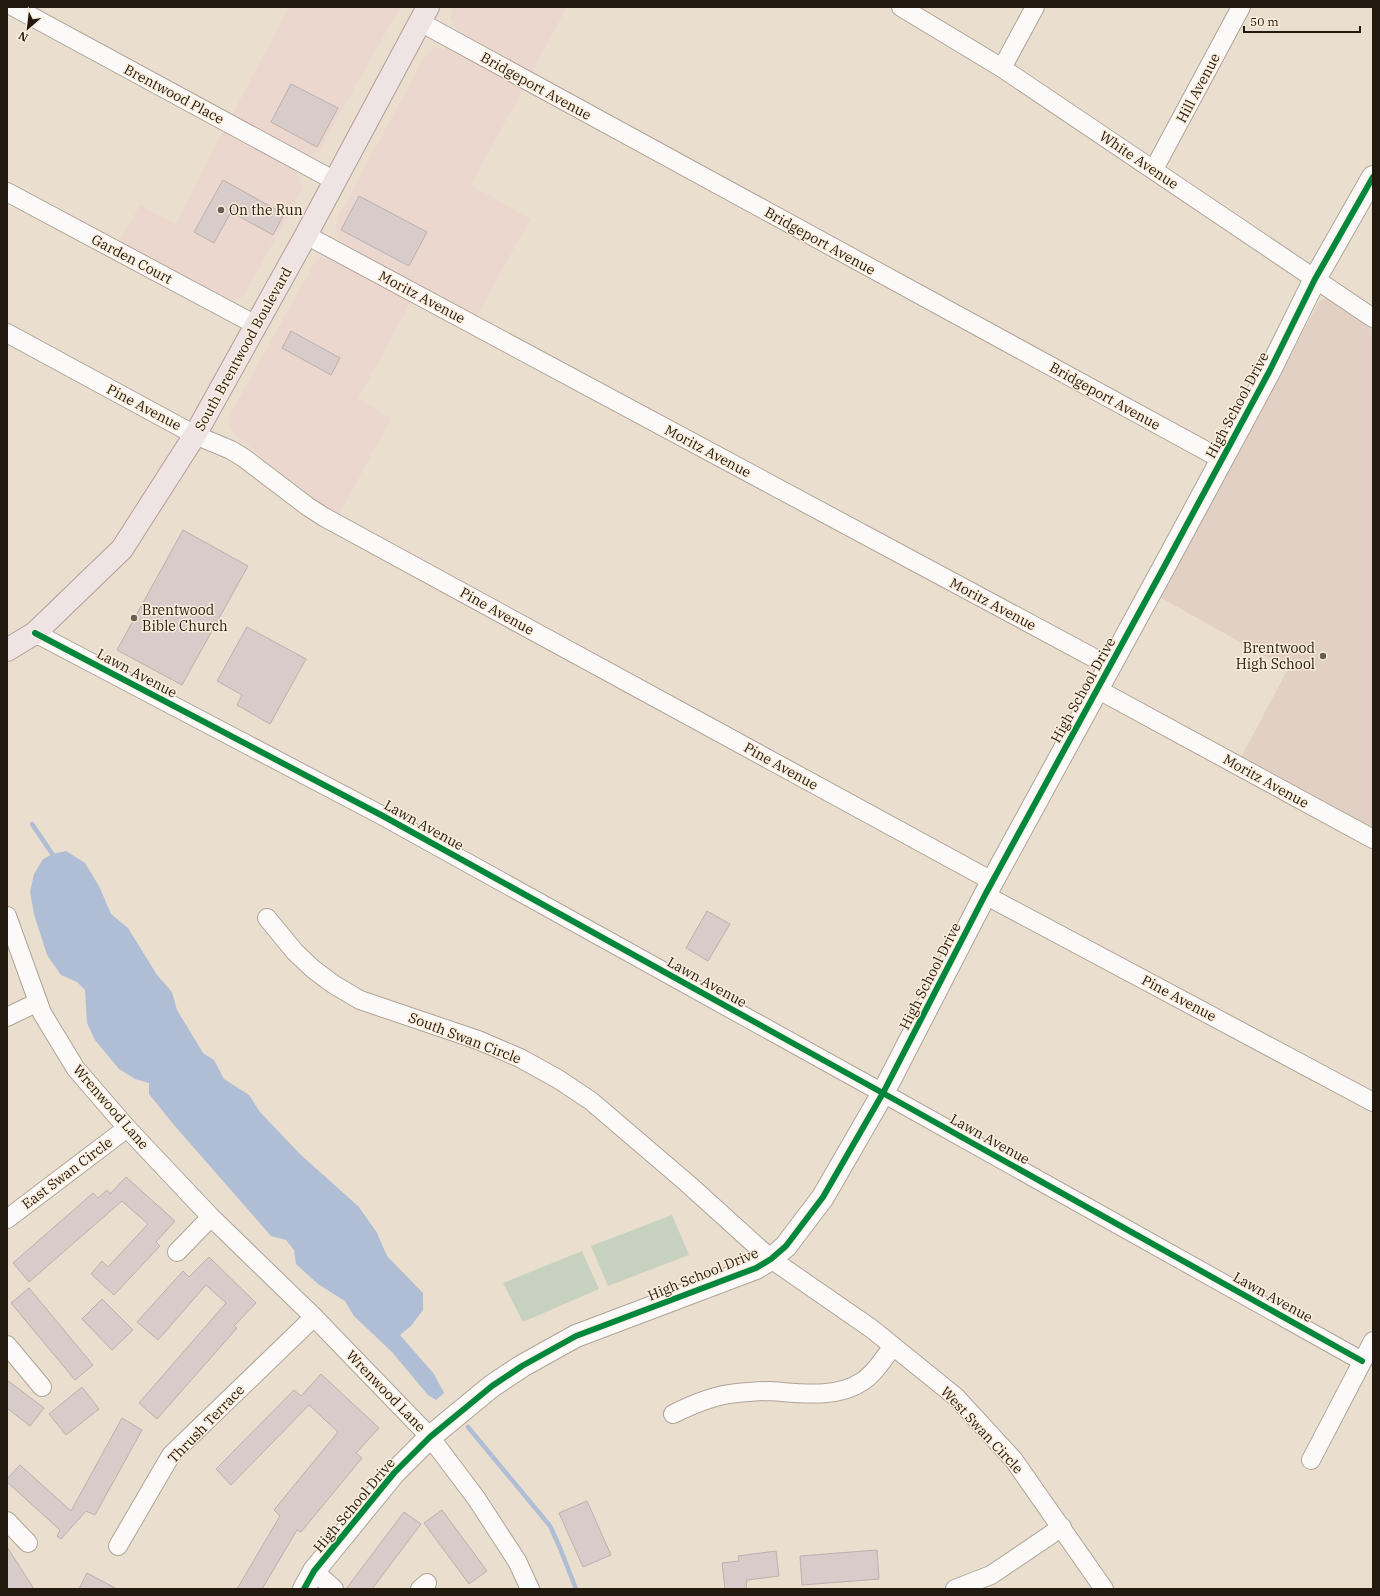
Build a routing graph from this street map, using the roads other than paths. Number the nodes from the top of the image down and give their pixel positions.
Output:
1 (14, 7) edge
2 (901, 7) edge
3 (1035, 7) edge
4 (1242, 7) edge
5 (424, 15) edge
6 (1002, 68) junction
7 (1154, 169) junction
8 (1373, 177) edge
9 (335, 181) junction
10 (7, 192) edge
11 (306, 235) junction
12 (1315, 280) junction
13 (1373, 318) edge
14 (256, 325) junction
15 (7, 333) edge
16 (196, 435) junction
17 (1221, 460) junction
18 (35, 633) junction
19 (8, 649) edge
20 (1108, 666) junction
21 (1097, 689) junction
22 (1373, 839) edge
23 (989, 888) junction
24 (7, 916) edge
25 (267, 918) dead end
26 (38, 1002) junction
27 (7, 1018) edge
28 (883, 1093) junction
29 (1373, 1102) edge
30 (127, 1128) junction
31 (211, 1217) junction
32 (7, 1219) edge
33 (177, 1252) dead end
34 (771, 1259) junction
35 (314, 1317) junction
36 (1373, 1341) edge
37 (7, 1345) edge
38 (893, 1346) junction
39 (1362, 1361) junction
40 (42, 1387) dead end
41 (673, 1414) dead end
42 (430, 1437) junction
43 (1311, 1460) dead end
44 (7, 1521) edge
45 (1062, 1527) junction
46 (28, 1543) dead end
47 (118, 1546) dead end
48 (309, 1580) edge
49 (334, 1589) edge
50 (530, 1589) edge
51 (955, 1589) edge
52 (1104, 1589) edge

1 - 9 street, Brentwood Place
2 - 6 street, White Avenue
3 - 6 street
4 - 7 street, Hill Avenue
5 - 9 main road, South Brentwood Boulevard
5 - 17 street, Bridgeport Avenue
6 - 7 street, White Avenue
7 - 12 street, White Avenue
8 - 12 street, High School Drive
9 - 11 main road, South Brentwood Boulevard
10 - 14 street, Garden Court
11 - 14 main road, South Brentwood Boulevard
11 - 20 street, Moritz Avenue
12 - 13 street, White Avenue
12 - 17 street, High School Drive
14 - 16 main road, South Brentwood Boulevard
15 - 16 street, Pine Avenue
16 - 18 main road, South Brentwood Boulevard
16 - 23 street, Pine Avenue
17 - 20 street, High School Drive
18 - 19 main road, South Brentwood Boulevard
18 - 28 street, Lawn Avenue
20 - 21 street, High School Drive
21 - 22 street, Moritz Avenue
21 - 23 street, High School Drive
23 - 28 street, High School Drive
23 - 29 street, Pine Avenue
24 - 26 street, Wrenwood Lane
25 - 34 street, South Swan Circle
26 - 27 street
26 - 30 street, Wrenwood Lane
28 - 34 street, High School Drive
28 - 39 street, Lawn Avenue
30 - 31 street, Wrenwood Lane
30 - 32 street, East Swan Circle
31 - 33 street
31 - 35 street, Wrenwood Lane
34 - 38 street, West Swan Circle
34 - 42 street, High School Drive
35 - 42 street, Wrenwood Lane
35 - 47 street, Thrush Terrace
36 - 39 street
37 - 40 street
38 - 41 street
38 - 45 street, West Swan Circle
39 - 43 street
42 - 48 street, High School Drive
42 - 50 street, Wrenwood Lane
44 - 46 street
45 - 51 street
45 - 52 street, West Swan Circle
48 - 49 street

